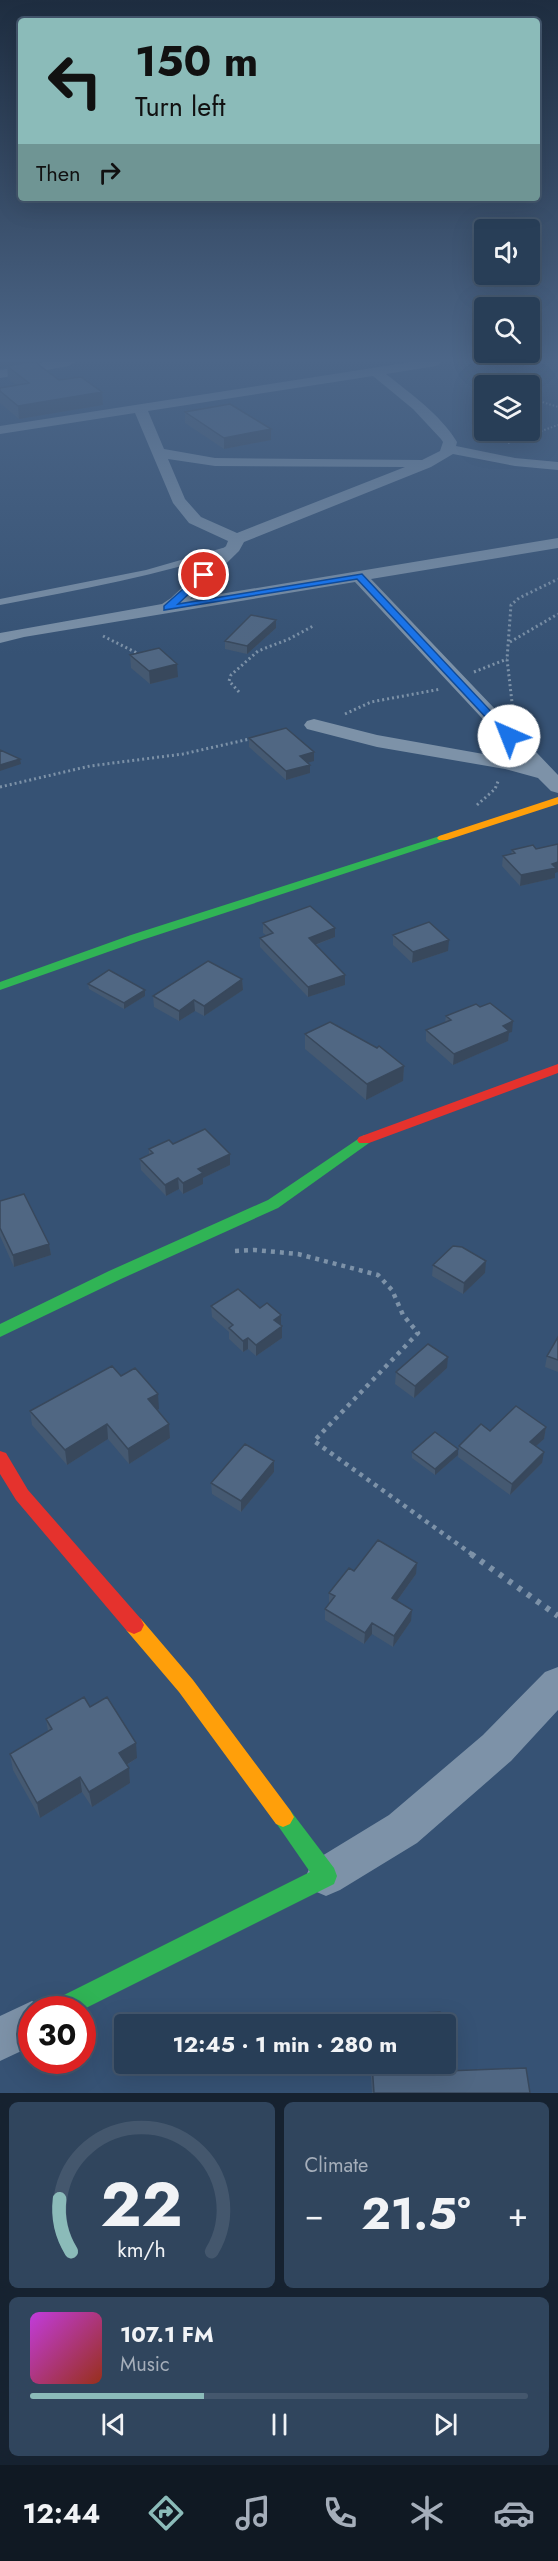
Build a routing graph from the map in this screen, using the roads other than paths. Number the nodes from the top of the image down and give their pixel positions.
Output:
1 (161, 460) edge
2 (193, 460) edge
3 (436, 460) edge
4 (504, 460) edge
5 (426, 464) junction
6 (558, 466) edge
7 (558, 543) edge
8 (235, 544) junction
9 (558, 557) edge
10 (474, 574) dead end
11 (452, 578) dead end
12 (365, 583) junction
13 (0, 602) edge
14 (167, 608) junction
15 (0, 638) edge
16 (314, 725) road end
17 (552, 781) edge
18 (558, 800) edge
19 (0, 986) edge
20 (558, 1068) edge
21 (0, 1331) edge
22 (0, 1458) edge
23 (558, 1684) edge
24 (326, 1876) junction
25 (86, 1996) edge
26 (18, 2030) edge
27 (0, 2039) edge

1 - 8 street
2 - 5 street
3 - 5 street
4 - 6 street
5 - 8 street
7 - 12 street
8 - 13 lane
8 - 14 street
9 - 10 street
11 - 12 street
12 - 14 street
12 - 17 street
14 - 15 street
16 - 17 street
18 - 19 street
20 - 21 street
22 - 24 street
23 - 24 street
24 - 25 street
26 - 27 street

